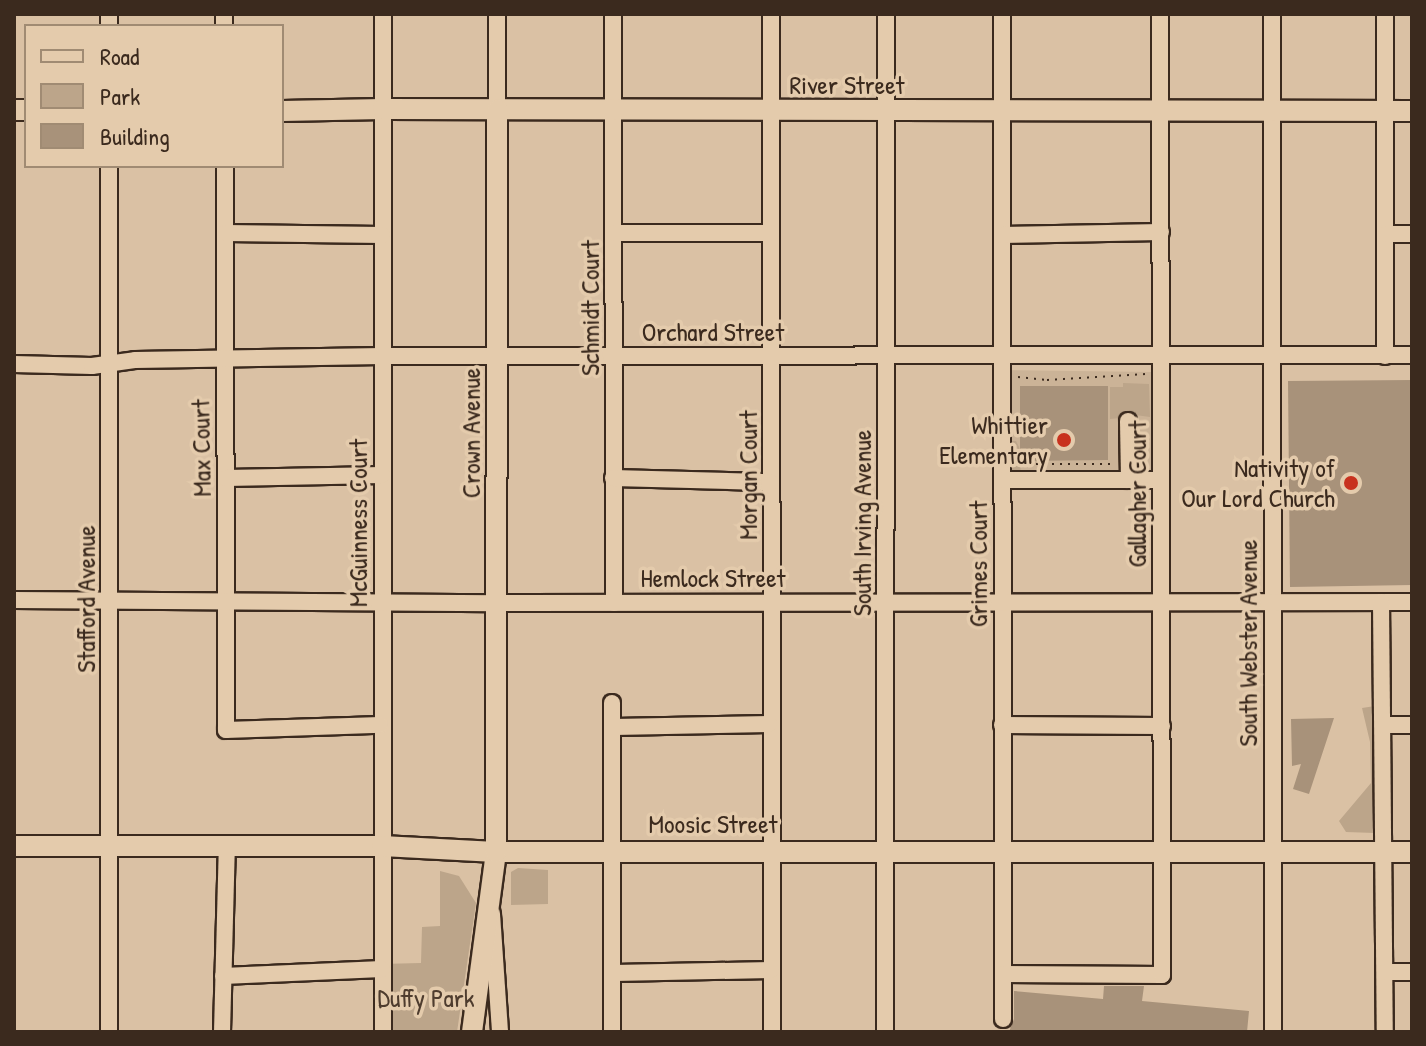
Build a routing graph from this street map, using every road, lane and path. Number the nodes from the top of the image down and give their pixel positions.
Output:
1 (383, 14) edge
2 (497, 14) edge
3 (613, 14) edge
4 (771, 14) edge
5 (886, 14) edge
6 (1002, 14) edge
7 (1160, 14) edge
8 (1272, 14) edge
9 (1385, 14) edge
10 (383, 109) junction
11 (497, 110) junction
12 (613, 110) junction
13 (1160, 110) junction
14 (284, 111) edge
15 (771, 111) junction
16 (886, 111) junction
17 (1272, 111) junction
18 (1384, 111) junction
19 (1412, 111) edge
20 (1002, 112) junction
21 (109, 168) edge
22 (225, 168) edge
23 (1161, 232) junction
24 (226, 233) junction
25 (614, 233) junction
26 (771, 233) junction
27 (1386, 234) junction
28 (1412, 234) edge
29 (382, 235) junction
30 (1002, 235) junction
31 (1412, 355) edge
32 (382, 356) junction
33 (497, 356) junction
34 (614, 356) junction
35 (772, 356) junction
36 (1273, 356) junction
37 (1385, 356) junction
38 (1002, 357) junction
39 (1161, 357) junction
40 (886, 358) junction
41 (224, 359) junction
42 (14, 364) edge
43 (109, 364) junction
44 (1011, 376) dead end
45 (1161, 376) junction
46 (1128, 421) dead end
47 (1020, 464) dead end
48 (1129, 472) junction
49 (382, 475) junction
50 (226, 478) junction
51 (613, 478) junction
52 (1002, 480) junction
53 (1161, 480) junction
54 (771, 482) junction
55 (14, 600) edge
56 (109, 600) junction
57 (383, 602) junction
58 (772, 602) junction
59 (886, 602) junction
60 (1002, 602) junction
61 (1160, 602) junction
62 (1381, 602) junction
63 (1412, 602) edge
64 (225, 603) junction
65 (497, 603) junction
66 (614, 603) junction
67 (1271, 603) junction
68 (612, 703) dead end
69 (769, 724) junction
70 (380, 725) junction
71 (1002, 725) junction
72 (1383, 725) junction
73 (1412, 725) edge
74 (1162, 726) junction
75 (614, 727) junction
76 (111, 845) junction
77 (227, 845) junction
78 (14, 846) edge
79 (382, 846) junction
80 (614, 850) junction
81 (772, 850) junction
82 (887, 851) junction
83 (1002, 851) junction
84 (1273, 851) junction
85 (496, 852) junction
86 (1162, 852) junction
87 (1383, 852) junction
88 (1412, 852) edge
89 (491, 900) junction
90 (382, 969) junction
91 (771, 970) junction
92 (1385, 972) junction
93 (1412, 972) edge
94 (614, 973) junction
95 (1004, 974) junction
96 (223, 976) junction
97 (1003, 1019) dead end
98 (612, 1030) edge
99 (885, 1031) edge
100 (109, 1032) edge
101 (222, 1032) edge
102 (383, 1032) edge
103 (472, 1032) edge
104 (500, 1032) edge
105 (772, 1032) edge
106 (1273, 1032) edge
107 (1385, 1032) edge

1 - 10 street, McGuinness Court
2 - 11 street, Crown Avenue
3 - 12 street, Schmidt Court
4 - 15 street, Morgan Court
5 - 16 street, South Irving Avenue
6 - 20 street, Grimes Court
7 - 13 street, Gallagher Court
8 - 17 street, South Webster Avenue
9 - 18 street
10 - 11 main road, River Street
10 - 14 main road, River Street
10 - 29 street, McGuinness Court
11 - 12 main road, River Street
11 - 33 main road, Crown Avenue
12 - 15 main road, River Street
12 - 25 street, Schmidt Court
13 - 17 main road, River Street
13 - 20 main road, River Street
13 - 23 street, Gallagher Court
15 - 16 main road, River Street
15 - 26 street, Morgan Court
16 - 20 main road, River Street
16 - 40 street, South Irving Avenue
17 - 18 main road, River Street
17 - 36 street, South Webster Avenue
18 - 19 main road, River Street
18 - 27 street
20 - 30 street, Grimes Court
21 - 43 street, Stafford Avenue
22 - 24 street, Max Court
23 - 30 street
23 - 39 street, Gallagher Court
24 - 29 street
24 - 41 street, Max Court
25 - 26 street
25 - 34 street, Schmidt Court
26 - 35 street, Morgan Court
27 - 28 street
27 - 37 street
29 - 32 street, McGuinness Court
30 - 38 street, Grimes Court
31 - 37 street, Orchard Street
32 - 33 street, Orchard Street
32 - 41 street, Orchard Street
32 - 49 street, McGuinness Court
33 - 34 street, Orchard Street
33 - 65 main road, Crown Avenue
34 - 35 street, Orchard Street
34 - 51 street, Schmidt Court
35 - 40 street, Orchard Street
35 - 54 street, Morgan Court
36 - 37 street, Orchard Street
36 - 39 street, Orchard Street
36 - 67 street, South Webster Avenue
38 - 39 street, Orchard Street
38 - 40 street, Orchard Street
38 - 52 street, Grimes Court
39 - 45 street, Gallagher Court
40 - 59 street, South Irving Avenue
41 - 43 street, Orchard Street
41 - 50 street, Max Court
42 - 43 street, Orchard Street
43 - 56 street, Stafford Avenue
44 - 45 path
45 - 53 street, Gallagher Court
46 - 48 street
47 - 48 path
48 - 52 street
48 - 53 street
49 - 50 street
49 - 57 street, McGuinness Court
50 - 64 street, Max Court
51 - 54 street
51 - 66 street, Schmidt Court
52 - 60 street, Grimes Court
53 - 61 street, Gallagher Court
54 - 58 street, Morgan Court
55 - 56 street, Hemlock Street
56 - 64 street, Hemlock Street
56 - 76 street, Stafford Avenue
57 - 64 street, Hemlock Street
57 - 65 street, Hemlock Street
57 - 70 street, McGuinness Court
58 - 59 street, Hemlock Street
58 - 66 street, Hemlock Street
58 - 69 street, Morgan Court
59 - 60 street, Hemlock Street
59 - 82 street, South Irving Avenue
60 - 61 street, Hemlock Street
60 - 71 street, Grimes Court
61 - 67 street, Hemlock Street
61 - 74 street, Gallagher Court
62 - 63 street, Hemlock Street
62 - 67 street, Hemlock Street
62 - 72 street
64 - 70 street, Max Court
65 - 66 street, Hemlock Street
65 - 85 main road, Crown Avenue
67 - 84 street, South Webster Avenue
68 - 75 street
69 - 75 street
69 - 81 street, Morgan Court
70 - 79 street, McGuinness Court
71 - 74 street
71 - 83 street, Grimes Court
72 - 73 street
72 - 87 street
74 - 86 street, Gallagher Court
75 - 80 street
76 - 77 main road, Moosic Street
76 - 78 main road, Moosic Street
76 - 100 street, Stafford Avenue
77 - 79 main road, Moosic Street
77 - 96 street
79 - 85 main road, Moosic Street
79 - 90 street, McGuinness Court
80 - 81 main road, Moosic Street
80 - 85 main road, Moosic Street
80 - 94 street
81 - 82 main road, Moosic Street
81 - 91 street, Morgan Court
82 - 83 main road, Moosic Street
82 - 99 street, South Irving Avenue
83 - 86 main road, Moosic Street
83 - 95 street, Grimes Court
84 - 86 main road, Moosic Street
84 - 87 main road, Moosic Street
84 - 106 street, South Webster Avenue
85 - 89 main road, Crown Avenue
86 - 95 street, Gallagher Court
87 - 88 main road, Moosic Street
87 - 92 street
89 - 103 main road, Crown Avenue
89 - 104 street
90 - 96 street
90 - 102 street, McGuinness Court
91 - 94 street
91 - 105 street, Morgan Court
92 - 93 street
92 - 107 street
94 - 98 street
95 - 97 street, Grimes Court
96 - 101 street

